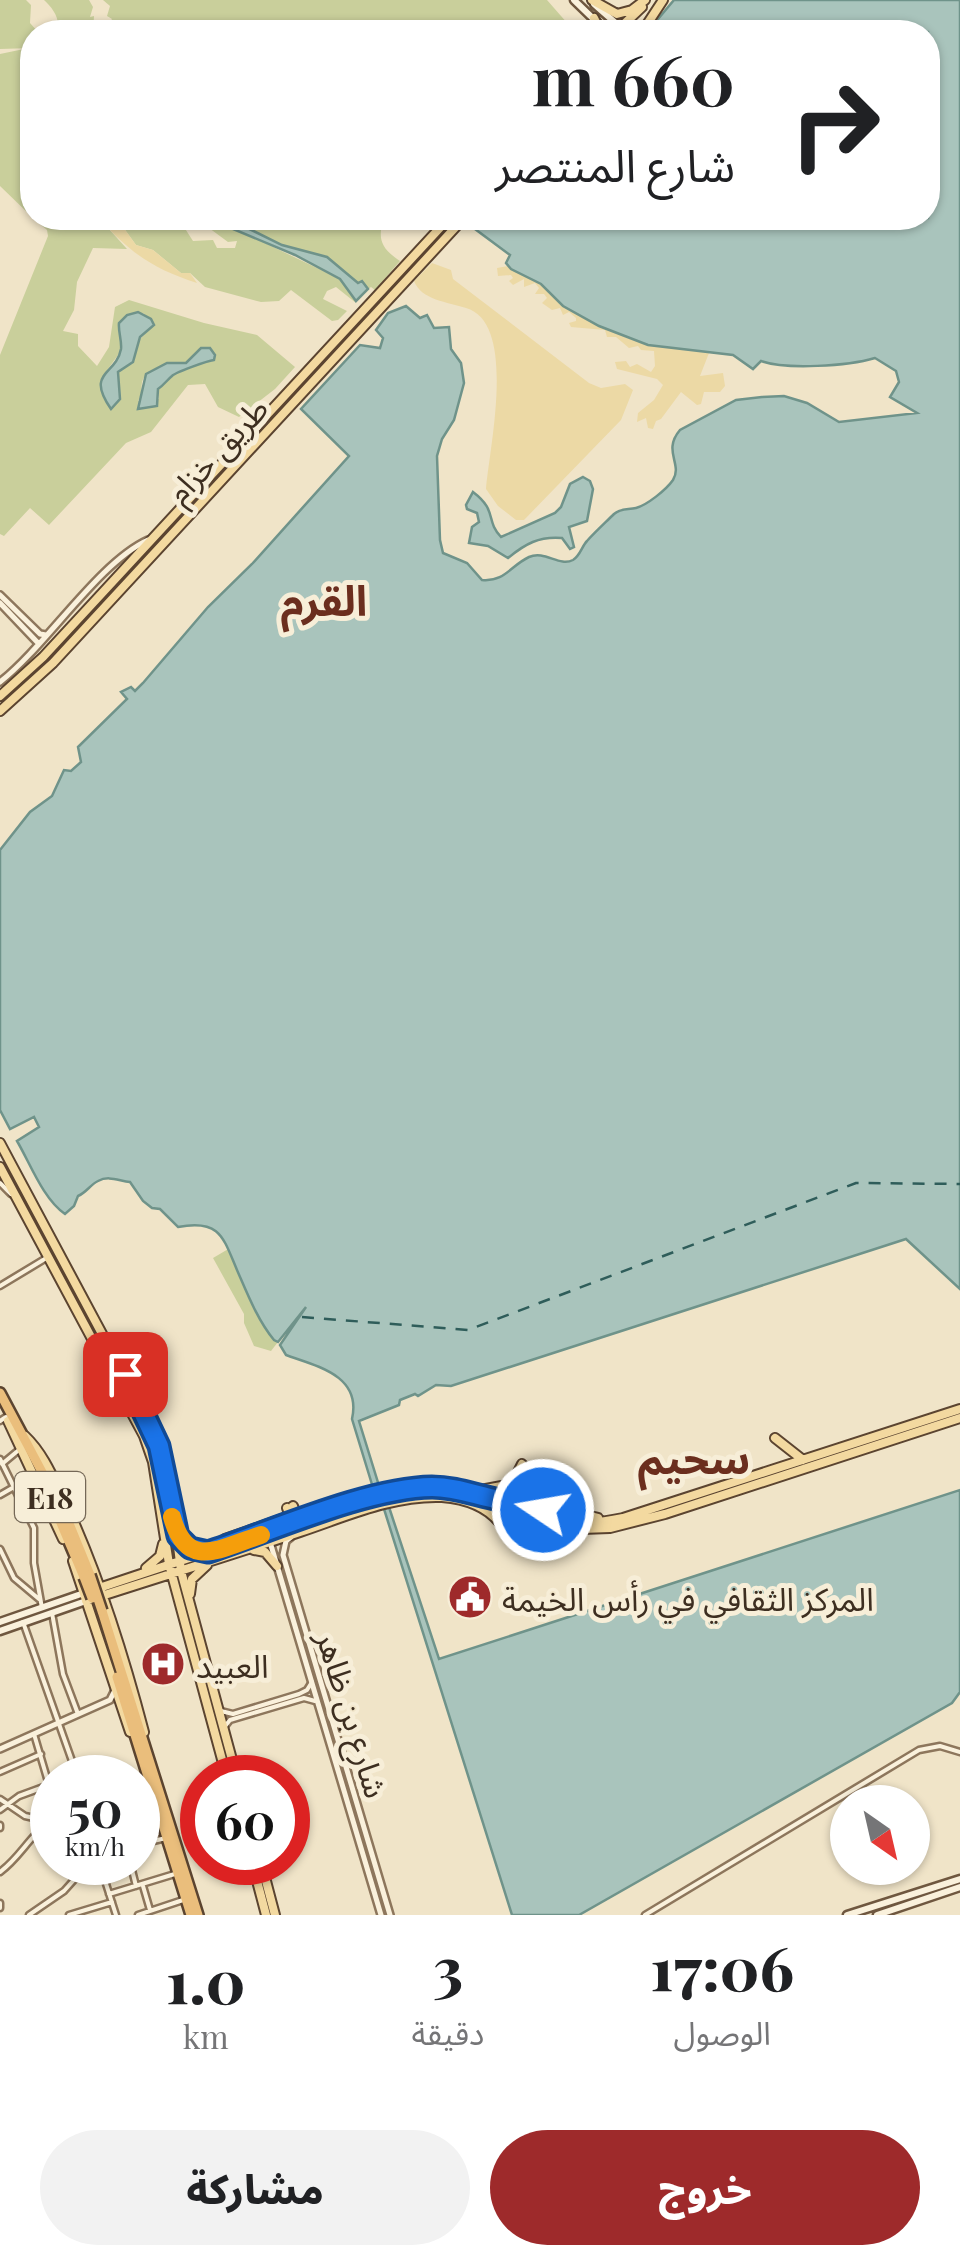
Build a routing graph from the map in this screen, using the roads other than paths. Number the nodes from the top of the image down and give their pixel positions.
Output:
1 (574, 0) edge
2 (591, 0) edge
3 (646, 0) edge
4 (663, 0) edge
5 (594, 18) joint
6 (597, 20) edge
7 (623, 20) edge
8 (647, 20) edge
9 (440, 230) edge
10 (451, 230) edge
11 (409, 269) junction
12 (152, 538) junction
13 (0, 599) edge
14 (48, 634) junction
15 (38, 647) junction
16 (0, 682) edge
17 (0, 696) edge
18 (0, 711) edge
19 (0, 1143) edge
20 (0, 1167) edge
21 (0, 1183) edge
22 (17, 1199) junction
23 (48, 1257) junction
24 (0, 1286) edge
25 (0, 1393) edge
26 (0, 1406) edge
27 (960, 1409) edge
28 (136, 1418) junction
29 (960, 1418) edge
30 (5, 1420) edge
31 (938, 1420) junction
32 (154, 1432) junction
33 (774, 1438) dead end
34 (20, 1449) junction
35 (803, 1460) junction
36 (1, 1462) edge
37 (14, 1487) junction
38 (472, 1491) junction
39 (0, 1495) edge
40 (364, 1500) junction
41 (516, 1500) junction
42 (543, 1510) junction
43 (326, 1512) junction
44 (172, 1516) junction
45 (623, 1518) junction
46 (162, 1519) junction
47 (502, 1526) junction
48 (300, 1532) junction
49 (540, 1536) junction
50 (270, 1542) junction
51 (0, 1549) edge
52 (239, 1552) junction
53 (212, 1554) junction
54 (276, 1566) junction
55 (175, 1567) junction
56 (140, 1574) junction
57 (87, 1576) junction
58 (149, 1581) junction
59 (115, 1587) junction
60 (101, 1591) junction
61 (85, 1597) junction
62 (179, 1600) junction
63 (68, 1602) junction
64 (41, 1604) junction
65 (190, 1604) junction
66 (99, 1611) junction
67 (52, 1612) junction
68 (0, 1622) edge
69 (23, 1622) junction
70 (0, 1630) edge
71 (298, 1636) junction
72 (310, 1647) junction
73 (312, 1682) junction
74 (304, 1695) junction
75 (115, 1701) junction
76 (318, 1702) junction
77 (218, 1707) junction
78 (78, 1714) junction
79 (232, 1716) junction
80 (60, 1722) junction
81 (224, 1729) junction
82 (34, 1734) junction
83 (0, 1749) edge
84 (960, 1752) edge
85 (40, 1754) junction
86 (71, 1755) edge
87 (144, 1755) joint
88 (221, 1755) edge
89 (231, 1755) edge
90 (0, 1772) edge
91 (0, 1799) edge
92 (8, 1803) junction
93 (160, 1806) edge
94 (0, 1810) edge
95 (30, 1817) edge
96 (160, 1820) edge
97 (166, 1838) junction
98 (160, 1839) edge
99 (30, 1840) edge
100 (364, 1858) junction
101 (0, 1872) edge
102 (178, 1874) junction
103 (379, 1878) junction
104 (160, 1879) edge
105 (960, 1879) edge
106 (69, 1885) edge
107 (106, 1885) edge
108 (140, 1885) joint
109 (258, 1885) edge
110 (267, 1885) edge
111 (960, 1887) edge
112 (109, 1894) junction
113 (186, 1899) junction
114 (112, 1902) junction
115 (150, 1910) junction
116 (29, 1915) edge
117 (69, 1915) edge
118 (116, 1915) edge
119 (138, 1915) edge
120 (194, 1915) edge
121 (266, 1915) edge
122 (275, 1915) edge
123 (381, 1915) edge
124 (390, 1915) edge
125 (645, 1915) edge
126 (847, 1915) edge
127 (878, 1915) edge

1 - 5 main road
2 - 3 main road
3 - 7 main road
4 - 8 main road
5 - 6 main road
9 - 11 main road, طريق خزام
10 - 11 main road, طريق خزام
11 - 12 main road, طريق خزام
11 - 18 main road, طريق خزام
12 - 14 street
12 - 17 main road, طريق خزام
13 - 14 street
13 - 15 street
14 - 15 street
15 - 16 street
19 - 32 main road
20 - 22 main road
21 - 22 street
22 - 23 main road
23 - 24 street
23 - 28 main road
25 - 57 highway, E18
26 - 30 highway, E18
27 - 31 main road
28 - 32 main road
28 - 46 main road
29 - 31 main road
30 - 34 main road
30 - 57 highway, E18
31 - 35 main road
31 - 49 main road
32 - 44 main road
33 - 35 main road
34 - 36 street
34 - 57 main road
35 - 45 main road
36 - 37 street
37 - 39 street
37 - 64 street
38 - 40 main road
38 - 41 main road
38 - 45 main road
40 - 43 main road
40 - 53 main road
41 - 42 main road
41 - 47 main road
42 - 45 main road
42 - 49 main road
43 - 50 main road
43 - 53 main road
44 - 53 main road
44 - 55 main road
46 - 55 main road
46 - 56 main road
47 - 48 main road
47 - 49 main road
48 - 50 main road
48 - 72 street, شارع بن ظاهر
50 - 52 main road
50 - 54 street, شارع بن ظاهر
51 - 64 street
52 - 53 main road
52 - 54 main road
53 - 55 main road
53 - 65 main road
54 - 71 street, شارع بن ظاهر
55 - 56 main road
55 - 58 main road
55 - 62 main road
55 - 65 main road
56 - 59 main road
57 - 59 main road
57 - 60 main road
57 - 61 main road
57 - 63 main road
57 - 66 highway, E18, bridge
58 - 59 main road
58 - 62 main road
59 - 60 main road
59 - 66 main road
60 - 61 main road
60 - 66 main road
61 - 63 main road
61 - 66 main road
62 - 88 main road
63 - 64 main road
63 - 66 main road
63 - 67 main road
64 - 68 main road
65 - 77 main road
66 - 75 main road
66 - 87 highway, E18
67 - 69 main road
67 - 78 street
69 - 70 main road
69 - 80 street
71 - 72 street
71 - 73 street, شارع بن ظاهر
72 - 103 street, شارع بن ظاهر
73 - 74 street
73 - 76 street, شارع بن ظاهر
74 - 76 street
74 - 79 street
75 - 78 street
75 - 87 main road
76 - 100 street, شارع بن ظاهر
77 - 79 street
77 - 81 main road
78 - 80 street
79 - 81 street
80 - 82 street
80 - 86 street
81 - 89 main road
82 - 83 street
82 - 85 street
84 - 125 street
85 - 90 street
85 - 92 street
91 - 92 street
92 - 94 street
92 - 95 street
93 - 120 highway, E18
96 - 97 highway, E18
97 - 98 street
97 - 102 highway, E18
99 - 101 street
100 - 103 street
100 - 123 street, شارع بن ظاهر
102 - 104 street
102 - 113 highway, E18
103 - 124 street, شارع بن ظاهر
105 - 126 main road
106 - 116 street
107 - 112 street
108 - 112 street
108 - 115 street
109 - 121 main road
110 - 122 main road
111 - 127 main road
112 - 114 street
113 - 115 street
113 - 120 highway, E18
114 - 117 street
114 - 118 street
115 - 119 street

